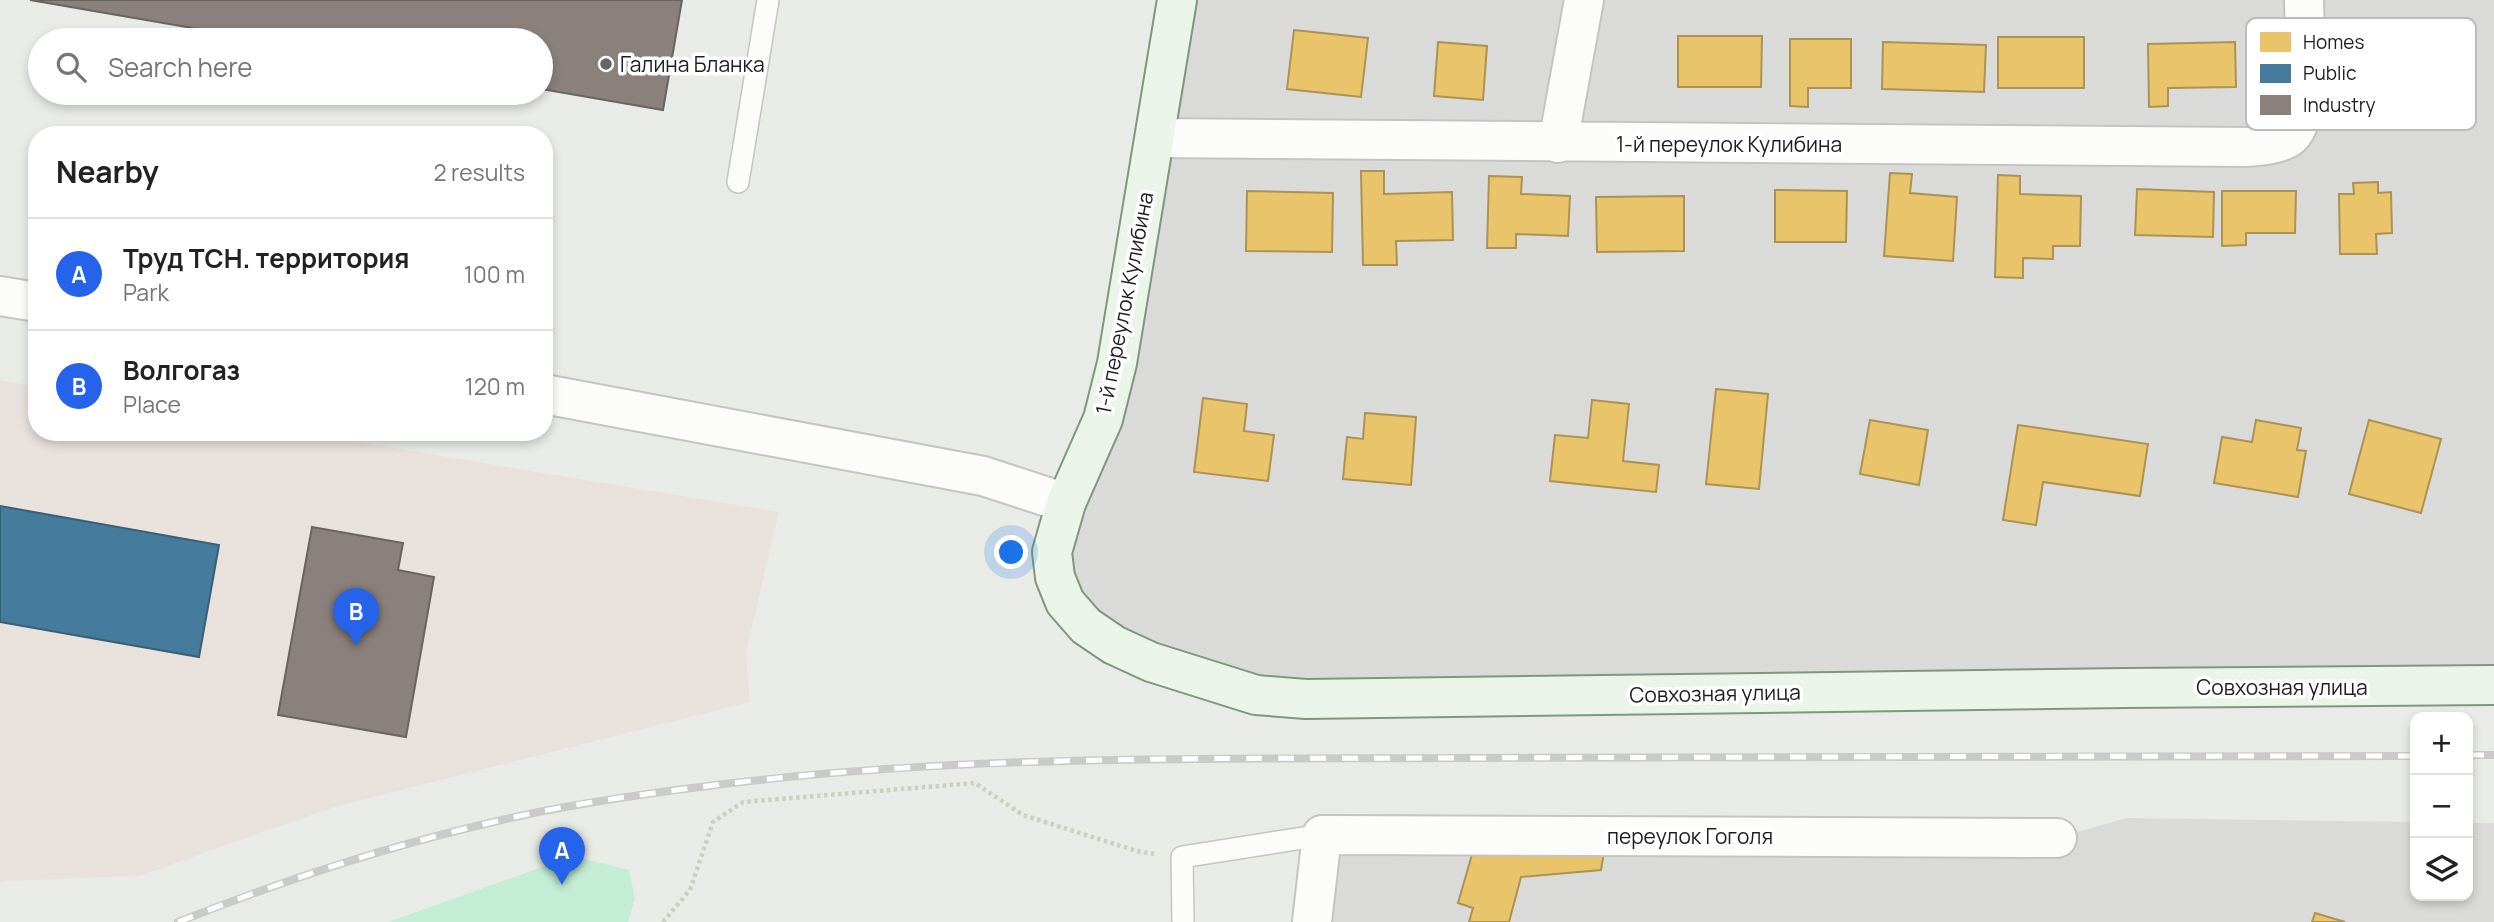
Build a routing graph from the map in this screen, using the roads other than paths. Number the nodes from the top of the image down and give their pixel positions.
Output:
1 (768, 0) edge
2 (1177, 0) edge
3 (1584, 0) edge
4 (2304, 0) edge
5 (2304, 18) edge
6 (2295, 130) edge
7 (1155, 138) junction
8 (1558, 143) junction
9 (738, 182) dead end
10 (0, 296) edge
11 (28, 301) edge
12 (553, 396) edge
13 (1066, 503) junction
14 (2494, 685) edge
15 (1322, 835) junction
16 (2057, 838) dead end
17 (1184, 922) edge
18 (1312, 922) edge

1 - 9 lane
2 - 7 street, 1-й переулок Кулибина
3 - 8 street
4 - 5 street, 1-й переулок Кулибина
6 - 8 street, 1-й переулок Кулибина
7 - 8 street, 1-й переулок Кулибина
7 - 13 street, 1-й переулок Кулибина
10 - 11 street
12 - 13 street
13 - 14 street, Совхозная улица
15 - 16 street, переулок Гоголя
15 - 17 lane
15 - 18 street

